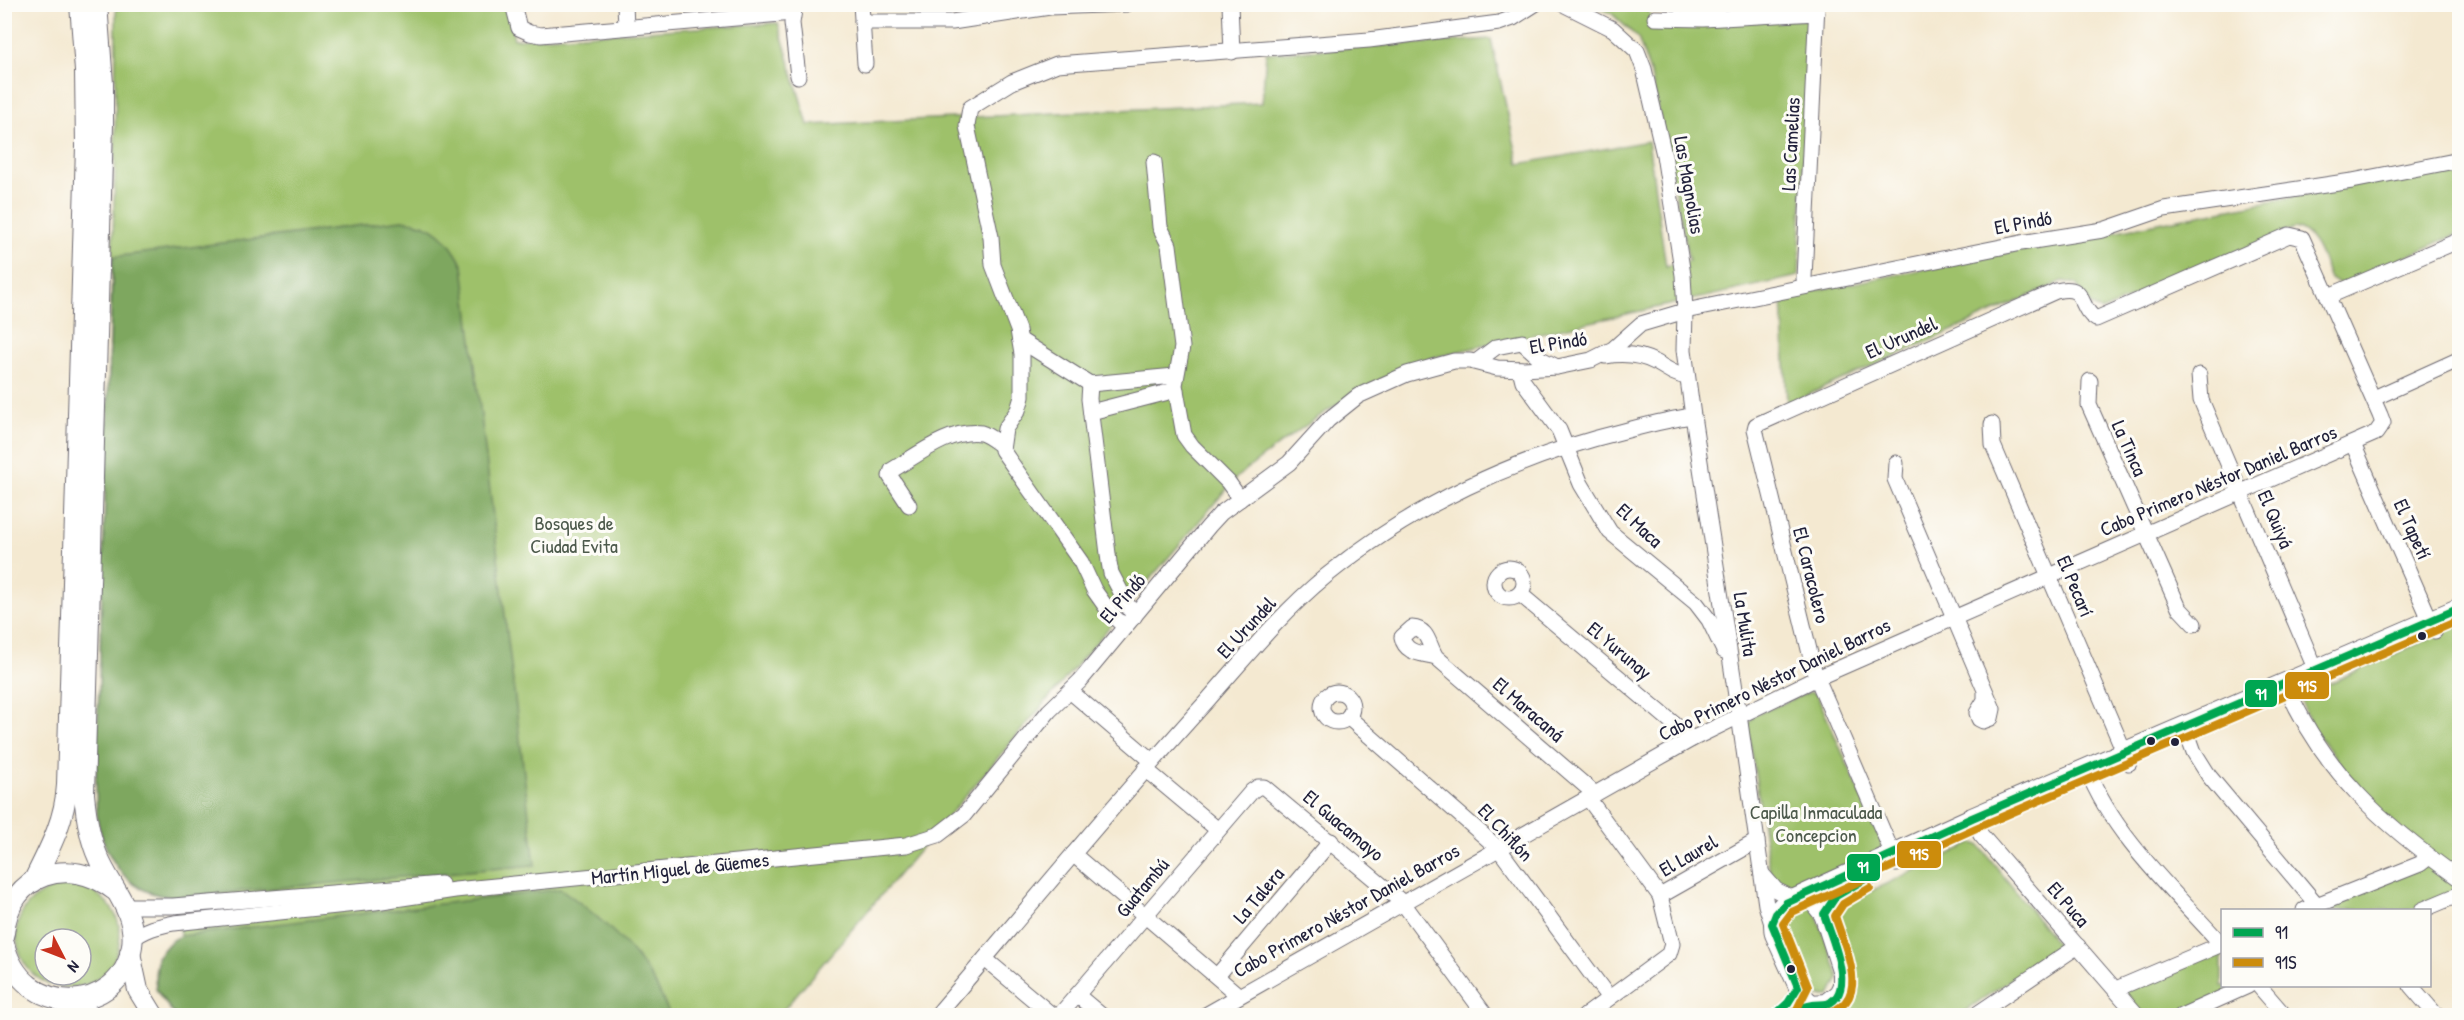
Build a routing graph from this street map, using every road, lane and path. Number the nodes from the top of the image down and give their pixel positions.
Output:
1 (81, 4) edge
2 (97, 4) edge
3 (513, 4) edge
4 (625, 4) edge
5 (861, 4) edge
6 (1127, 4) edge
7 (1230, 4) edge
8 (1535, 4) edge
9 (1563, 4) edge
10 (794, 9) edge
11 (1817, 9) edge
12 (1654, 18) dead end
13 (862, 22) junction
14 (626, 27) junction
15 (1232, 52) junction
16 (865, 64) dead end
17 (798, 76) dead end
18 (2460, 160) edge
19 (1154, 162) dead end
20 (2460, 240) edge
21 (1806, 286) junction
22 (2329, 296) junction
23 (1686, 311) junction
24 (1020, 340) junction
25 (1602, 356) junction
26 (2460, 359) edge
27 (1476, 362) junction
28 (1557, 367) junction
29 (1520, 369) junction
30 (2199, 375) dead end
31 (1687, 377) junction
32 (2090, 381) dead end
33 (1176, 383) junction
34 (1090, 384) junction
35 (2374, 398) junction
36 (1091, 412) junction
37 (1693, 417) junction
38 (1992, 423) dead end
39 (1756, 425) joint
40 (2353, 444) junction
41 (1001, 445) junction
42 (1564, 447) junction
43 (1896, 463) dead end
44 (2241, 492) junction
45 (1240, 499) junction
46 (909, 505) dead end
47 (2145, 534) junction
48 (2049, 576) junction
49 (1520, 594) dead end
50 (2460, 608) edge
51 (1954, 618) junction
52 (2460, 620) edge
53 (1129, 622) junction
54 (2194, 624) dead end
55 (2432, 625) junction
56 (1436, 657) dead end
57 (1731, 668) junction
58 (2319, 675) junction
59 (1817, 678) junction
60 (2288, 688) junction
61 (1070, 691) junction
62 (1985, 691) dead end
63 (1739, 715) junction
64 (1348, 717) dead end
65 (2187, 732) junction
66 (1692, 739) junction
67 (2126, 758) junction
68 (1149, 765) junction
69 (2089, 774) junction
70 (1258, 787) joint
71 (1591, 796) junction
72 (1975, 823) junction
73 (1218, 830) junction
74 (1757, 841) junction
75 (1331, 842) junction
76 (906, 845) joint
77 (1499, 849) junction
78 (1073, 854) junction
79 (2429, 857) junction
80 (1895, 858) junction
81 (1762, 874) junction
82 (2460, 879) edge
83 (33, 882) junction
84 (455, 890) junction
85 (2460, 894) edge
86 (1660, 896) junction
87 (121, 898) junction
88 (1797, 898) junction
89 (1403, 903) junction
90 (8, 906) edge
91 (2310, 908) edge
92 (2424, 909) edge
93 (1824, 914) junction
94 (1146, 915) junction
95 (1772, 924) junction
96 (4, 933) edge
97 (4, 943) edge
98 (2221, 943) edge
99 (2221, 944) edge
100 (2078, 946) junction
101 (131, 947) junction
102 (985, 959) junction
103 (1217, 976) junction
104 (4, 980) edge
105 (1798, 987) junction
106 (2246, 987) edge
107 (2260, 987) edge
108 (2412, 987) edge
109 (33, 990) junction
110 (2116, 990) junction
111 (1238, 994) junction
112 (1839, 994) junction
113 (1077, 995) junction
114 (1609, 998) junction
115 (54, 999) junction
116 (1225, 1010) edge
117 (1819, 1010) edge
118 (92, 1016) edge
119 (154, 1016) edge
120 (936, 1016) edge
121 (1053, 1016) edge
122 (1059, 1016) edge
123 (1102, 1016) edge
124 (1203, 1016) edge
125 (1486, 1016) edge
126 (1585, 1016) edge
127 (1773, 1016) edge
128 (1786, 1016) edge
129 (1837, 1016) edge
130 (1974, 1016) edge
131 (2138, 1016) edge
132 (2181, 1016) edge
133 (2285, 1016) edge
134 (2437, 1016) edge

1 - 83 main road
2 - 87 main road
3 - 14 street
4 - 14 street
5 - 13 street
6 - 13 street
7 - 15 street
8 - 15 street
9 - 23 street, Las Magnolias
10 - 14 street
10 - 17 street
11 - 12 street
11 - 21 street, Las Camelias
13 - 16 street
15 - 24 street
18 - 21 street, El Pindó
19 - 33 street
20 - 22 street
21 - 23 street, El Pindó
22 - 35 street
22 - 39 street, El Urundel
23 - 25 street, El Pindó
23 - 31 street, Las Magnolias
24 - 34 street
24 - 41 street
25 - 28 street, El Pindó
25 - 31 street
26 - 35 street
27 - 28 street
27 - 29 street, El Pindó
27 - 45 street, El Pindó
28 - 29 street, El Pindó
29 - 42 street, El Maca
30 - 44 street, El Quiyá
31 - 37 street, Las Magnolias
32 - 47 street, La Tinca
33 - 34 street
33 - 36 street
33 - 45 street
34 - 36 street
35 - 40 street, Cabo Primero Néstor Daniel Barros
36 - 53 street
37 - 42 street, El Urundel
37 - 57 street, La Mulita
38 - 48 street, El Pecarí
39 - 59 street, El Caracolero
40 - 44 street, Cabo Primero Néstor Daniel Barros
40 - 55 street, El Tapetí
41 - 46 street
41 - 53 street
42 - 57 street, El Maca
42 - 68 street, El Urundel
43 - 51 street
44 - 47 street, Cabo Primero Néstor Daniel Barros
44 - 58 street, El Quiyá
45 - 53 street, El Pindó
47 - 48 street, Cabo Primero Néstor Daniel Barros
47 - 54 street, La Tinca
48 - 51 street, Cabo Primero Néstor Daniel Barros
48 - 67 street, El Pecarí
49 - 66 street, El Yurunay
50 - 55 main road
51 - 59 street, Cabo Primero Néstor Daniel Barros
51 - 62 street
52 - 55 main road
53 - 61 street, El Pindó
55 - 58 main road
56 - 71 street, El Maracaná
57 - 63 street, La Mulita
58 - 60 main road
59 - 63 street, Cabo Primero Néstor Daniel Barros
59 - 80 street, El Caracolero
60 - 65 main road
60 - 79 street
61 - 68 street
61 - 76 street, El Pindó
63 - 66 street, Cabo Primero Néstor Daniel Barros
63 - 74 street, La Mulita
64 - 77 street, El Chiflón
65 - 67 main road
65 - 91 street
66 - 71 street, Cabo Primero Néstor Daniel Barros
67 - 69 main road
68 - 73 street
68 - 78 street, El Urundel
69 - 72 main road
69 - 98 street
70 - 73 street, Guatambú
70 - 75 street, El Guacamayo
71 - 77 street, Cabo Primero Néstor Daniel Barros
71 - 86 street, El Maracaná
72 - 80 main road
72 - 100 street, El Puca
73 - 94 street, Guatambú
74 - 81 street, La Mulita
74 - 86 street, El Laurel
75 - 89 street, El Guacamayo
75 - 103 street, La Talera
76 - 84 street, Martín Miguel de Güemes
77 - 89 street, Cabo Primero Néstor Daniel Barros
77 - 114 street, El Chiflón
78 - 94 street
78 - 102 street, El Urundel
79 - 82 street
79 - 91 street
80 - 88 main road
80 - 93 main road
81 - 88 street
81 - 95 street, La Mulita
83 - 87 main road
83 - 90 main road
84 - 87 street, Martín Miguel de Güemes
84 - 101 street, Martín Miguel de Güemes
85 - 92 street
86 - 114 street, El Laurel
87 - 101 main road
88 - 93 main road
88 - 95 main road
89 - 111 street, Cabo Primero Néstor Daniel Barros
89 - 125 street, El Guacamayo
90 - 96 main road
93 - 112 main road
94 - 103 street
94 - 113 street, Guatambú
95 - 105 main road
97 - 109 main road
99 - 110 street
100 - 110 street, El Puca
100 - 130 street
101 - 115 main road
101 - 119 main road
102 - 120 street, El Urundel
102 - 121 street
103 - 111 street
104 - 109 main road
105 - 117 main road
105 - 127 main road
106 - 132 street
107 - 133 street
108 - 134 street
109 - 115 main road
110 - 131 street, El Puca
111 - 116 street, Cabo Primero Néstor Daniel Barros
112 - 117 main road
112 - 129 street
113 - 122 street, Guatambú
113 - 123 street
114 - 126 street, El Laurel
115 - 118 main road
116 - 124 street, Cabo Primero Néstor Daniel Barros
117 - 128 main road

